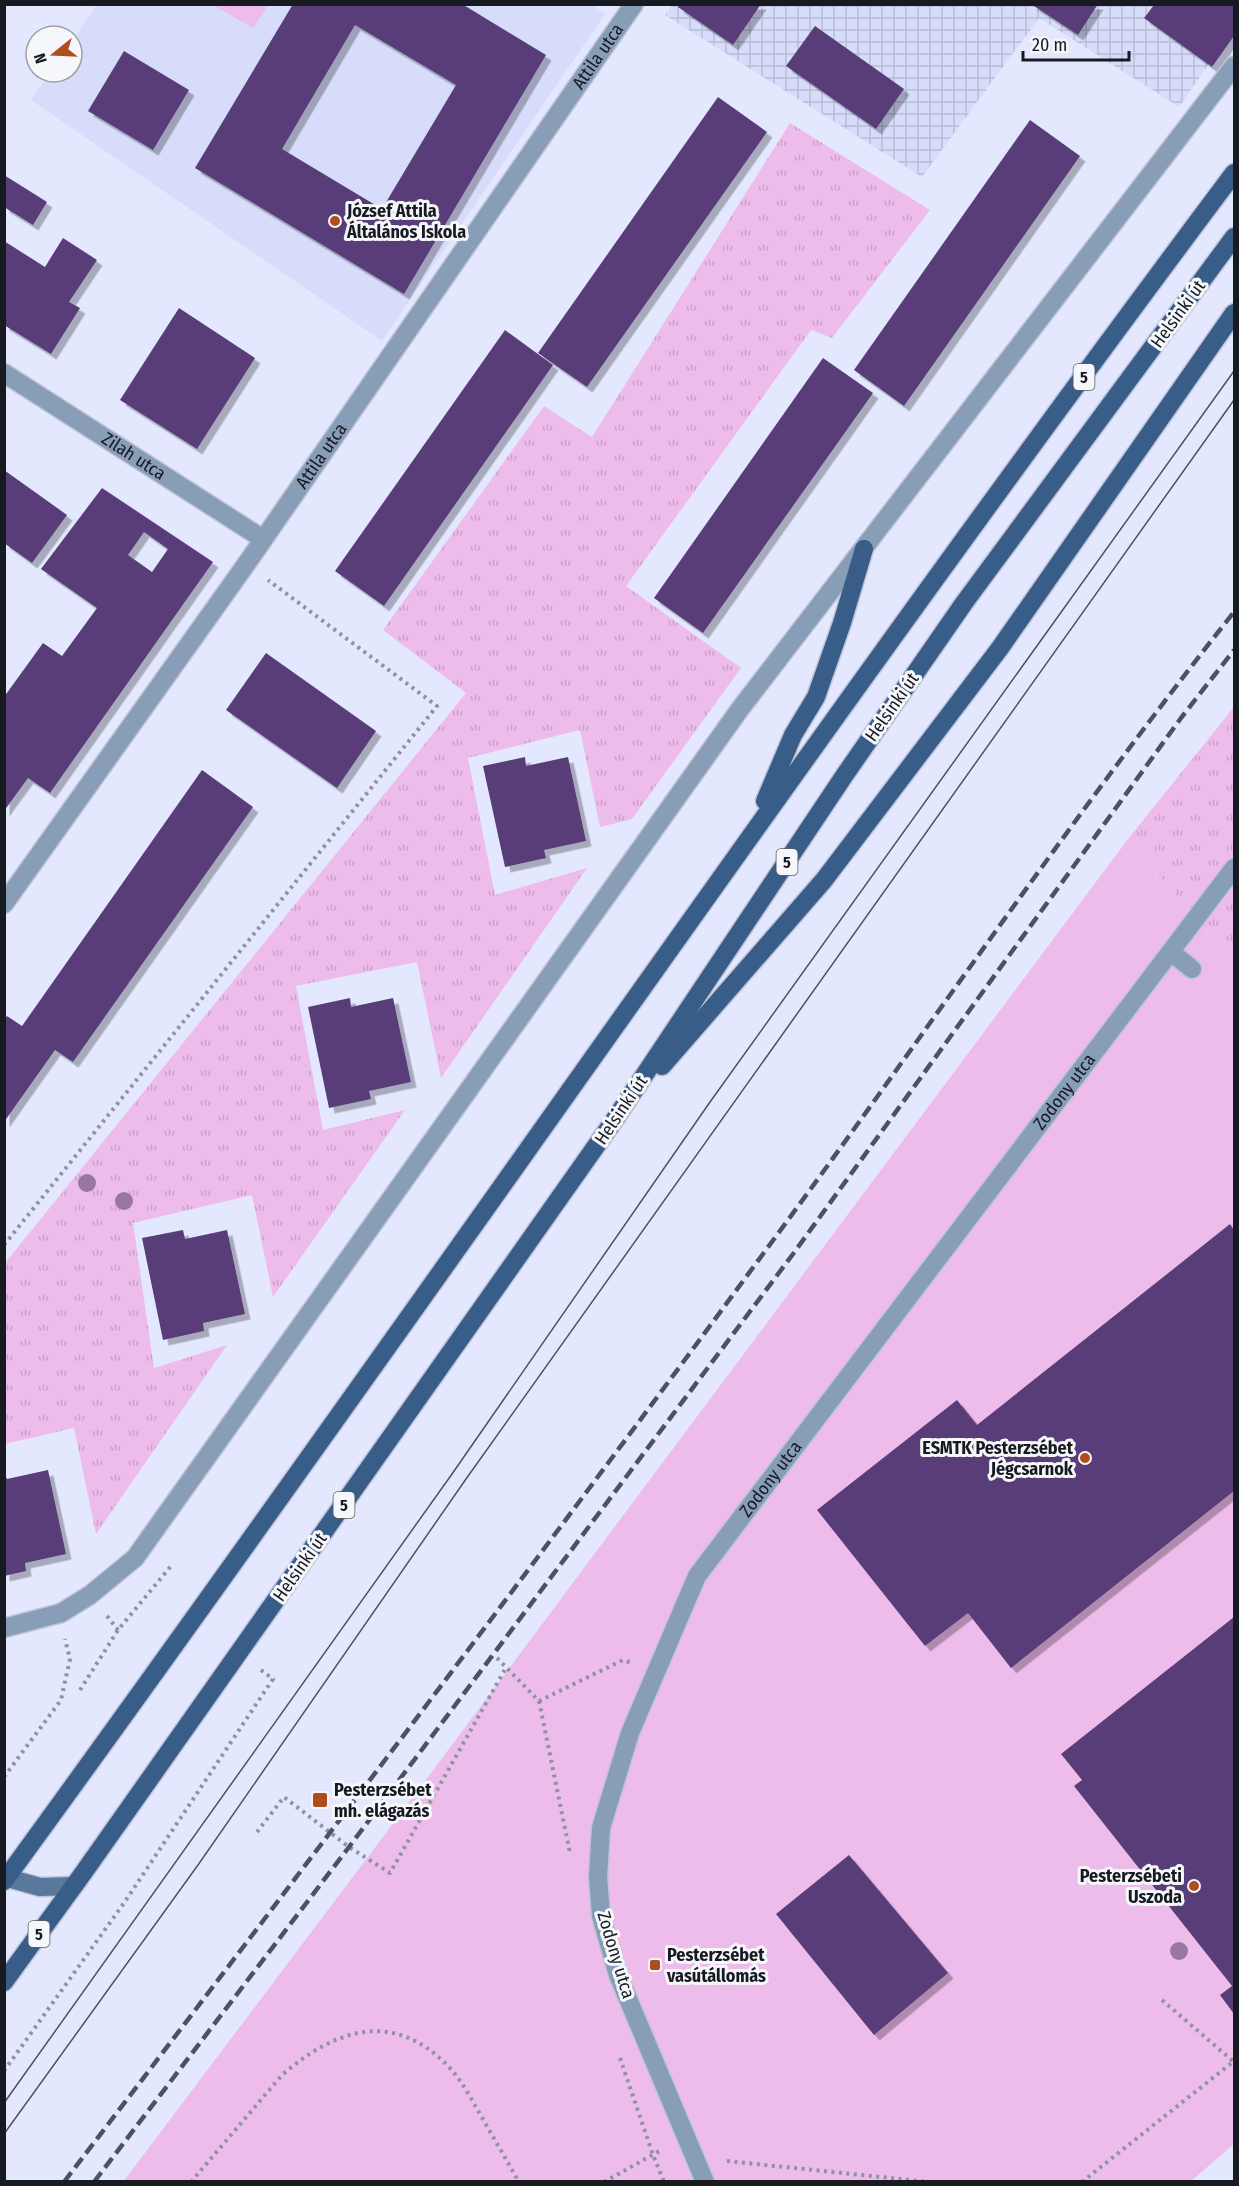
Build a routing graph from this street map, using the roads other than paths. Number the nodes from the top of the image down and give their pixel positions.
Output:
1 (634, 4) edge
2 (1234, 66) edge
3 (1234, 173) edge
4 (1234, 237) edge
5 (1234, 313) edge
6 (4, 373) edge
7 (263, 539) junction
8 (864, 549) junction
9 (753, 830) junction
10 (1234, 868) edge
11 (4, 904) edge
12 (1171, 952) junction
13 (1192, 969) dead end
14 (614, 1122) junction
15 (4, 1628) edge
16 (5, 1879) edge
17 (73, 1886) junction
18 (4, 1982) edge
19 (705, 2181) edge

1 - 7 street, Attila utca
2 - 8 street
3 - 9 main road, 5
4 - 14 main road, Helsinki út / 5
5 - 14 main road
6 - 7 street, Zilah utca
7 - 11 street, Attila utca
8 - 9 main road
8 - 15 street
9 - 16 main road, 5
10 - 12 street, Zodony utca
12 - 13 street
12 - 19 street, Zodony utca
14 - 17 main road, Helsinki út / 5
16 - 17 street
17 - 18 main road, Helsinki út / 5

